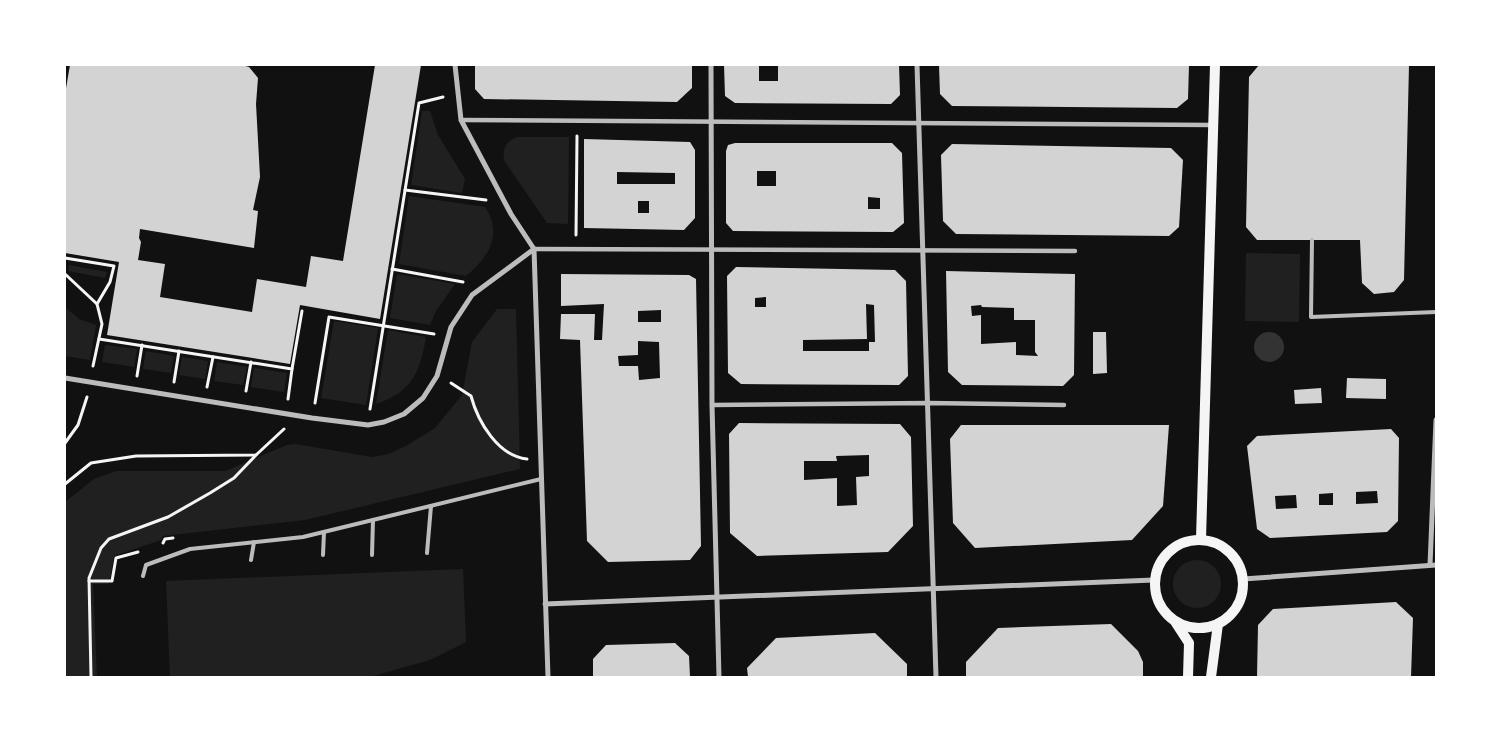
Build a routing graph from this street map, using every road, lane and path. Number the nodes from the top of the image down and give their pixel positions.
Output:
1 (455, 65) edge
2 (711, 65) edge
3 (917, 65) edge
4 (1216, 65) edge
5 (458, 94) junction
6 (461, 120) junction
7 (577, 121) junction
8 (712, 121) junction
9 (919, 122) junction
10 (1214, 125) junction
11 (405, 190) junction
12 (505, 203) junction
13 (1312, 240) dead end
14 (534, 249) junction
15 (576, 249) junction
16 (711, 249) junction
17 (923, 251) junction
18 (1075, 251) dead end
19 (65, 258) edge
20 (392, 269) junction
21 (65, 274) edge
22 (484, 286) junction
23 (97, 304) junction
24 (302, 311) dead end
25 (1436, 312) edge
26 (384, 324) junction
27 (448, 336) junction
28 (99, 339) junction
29 (142, 346) junction
30 (179, 351) junction
31 (213, 357) junction
32 (251, 362) junction
33 (292, 369) junction
34 (437, 376) junction
35 (65, 378) edge
36 (90, 381) junction
37 (135, 389) junction
38 (171, 395) junction
39 (205, 400) junction
40 (928, 403) junction
41 (712, 405) junction
42 (1064, 405) dead end
43 (244, 407) junction
44 (285, 414) junction
45 (298, 416) junction
46 (312, 418) junction
47 (1436, 420) edge
48 (368, 425) junction
49 (65, 444) edge
50 (540, 460) junction
51 (541, 478) junction
52 (65, 484) edge
53 (431, 506) junction
54 (373, 520) junction
55 (324, 532) junction
56 (1202, 540) junction
57 (254, 542) junction
58 (427, 553) dead end
59 (323, 555) dead end
60 (372, 555) dead end
61 (252, 560) dead end
62 (1433, 565) edge
63 (143, 576) dead end
64 (1243, 579) junction
65 (1154, 580) junction
66 (89, 581) dead end
67 (110, 581) dead end
68 (935, 588) junction
69 (718, 597) junction
70 (545, 604) junction
71 (1176, 623) junction
72 (1218, 624) junction
73 (548, 677) edge
74 (719, 677) edge
75 (936, 677) edge
76 (1188, 677) edge
77 (1211, 677) edge

1 - 5 street
2 - 8 street
3 - 9 street
4 - 10 main road
5 - 6 street
5 - 11 path
6 - 7 street
6 - 12 street
7 - 8 street
7 - 15 path
8 - 9 street
8 - 16 street
9 - 10 street
9 - 17 street
10 - 56 main road
11 - 12 path
11 - 20 path
12 - 14 street
13 - 25 lane
14 - 15 street
14 - 22 street
14 - 50 street
15 - 16 street
16 - 17 street
16 - 41 street
17 - 18 street
17 - 40 street
19 - 23 path
20 - 22 path
20 - 26 path
21 - 23 path
22 - 27 street
23 - 28 path
24 - 33 path
26 - 27 path
26 - 46 path
26 - 48 path
27 - 34 street
28 - 29 path
28 - 36 path
29 - 30 path
29 - 37 path
30 - 31 path
30 - 38 path
31 - 32 path
31 - 39 path
32 - 33 path
32 - 43 path
33 - 44 path
34 - 48 street
34 - 50 path
35 - 36 street
36 - 37 street
36 - 49 path
37 - 38 street
38 - 39 street
39 - 43 street
40 - 41 street
40 - 42 street
40 - 68 street
41 - 69 street
43 - 44 street
44 - 45 street
45 - 46 street
45 - 52 path
46 - 48 street
47 - 62 street
50 - 51 street
51 - 53 lane
51 - 70 street
53 - 54 lane
53 - 58 lane
54 - 55 lane
54 - 60 lane
55 - 57 lane
55 - 59 lane
56 - 64 main road
56 - 65 main road
57 - 61 lane
57 - 63 lane
62 - 64 street
64 - 72 main road
65 - 68 street
65 - 71 main road
66 - 67 path
68 - 69 street
68 - 75 street
69 - 70 street
69 - 74 street
70 - 73 street
71 - 72 main road
71 - 76 main road
72 - 77 main road

